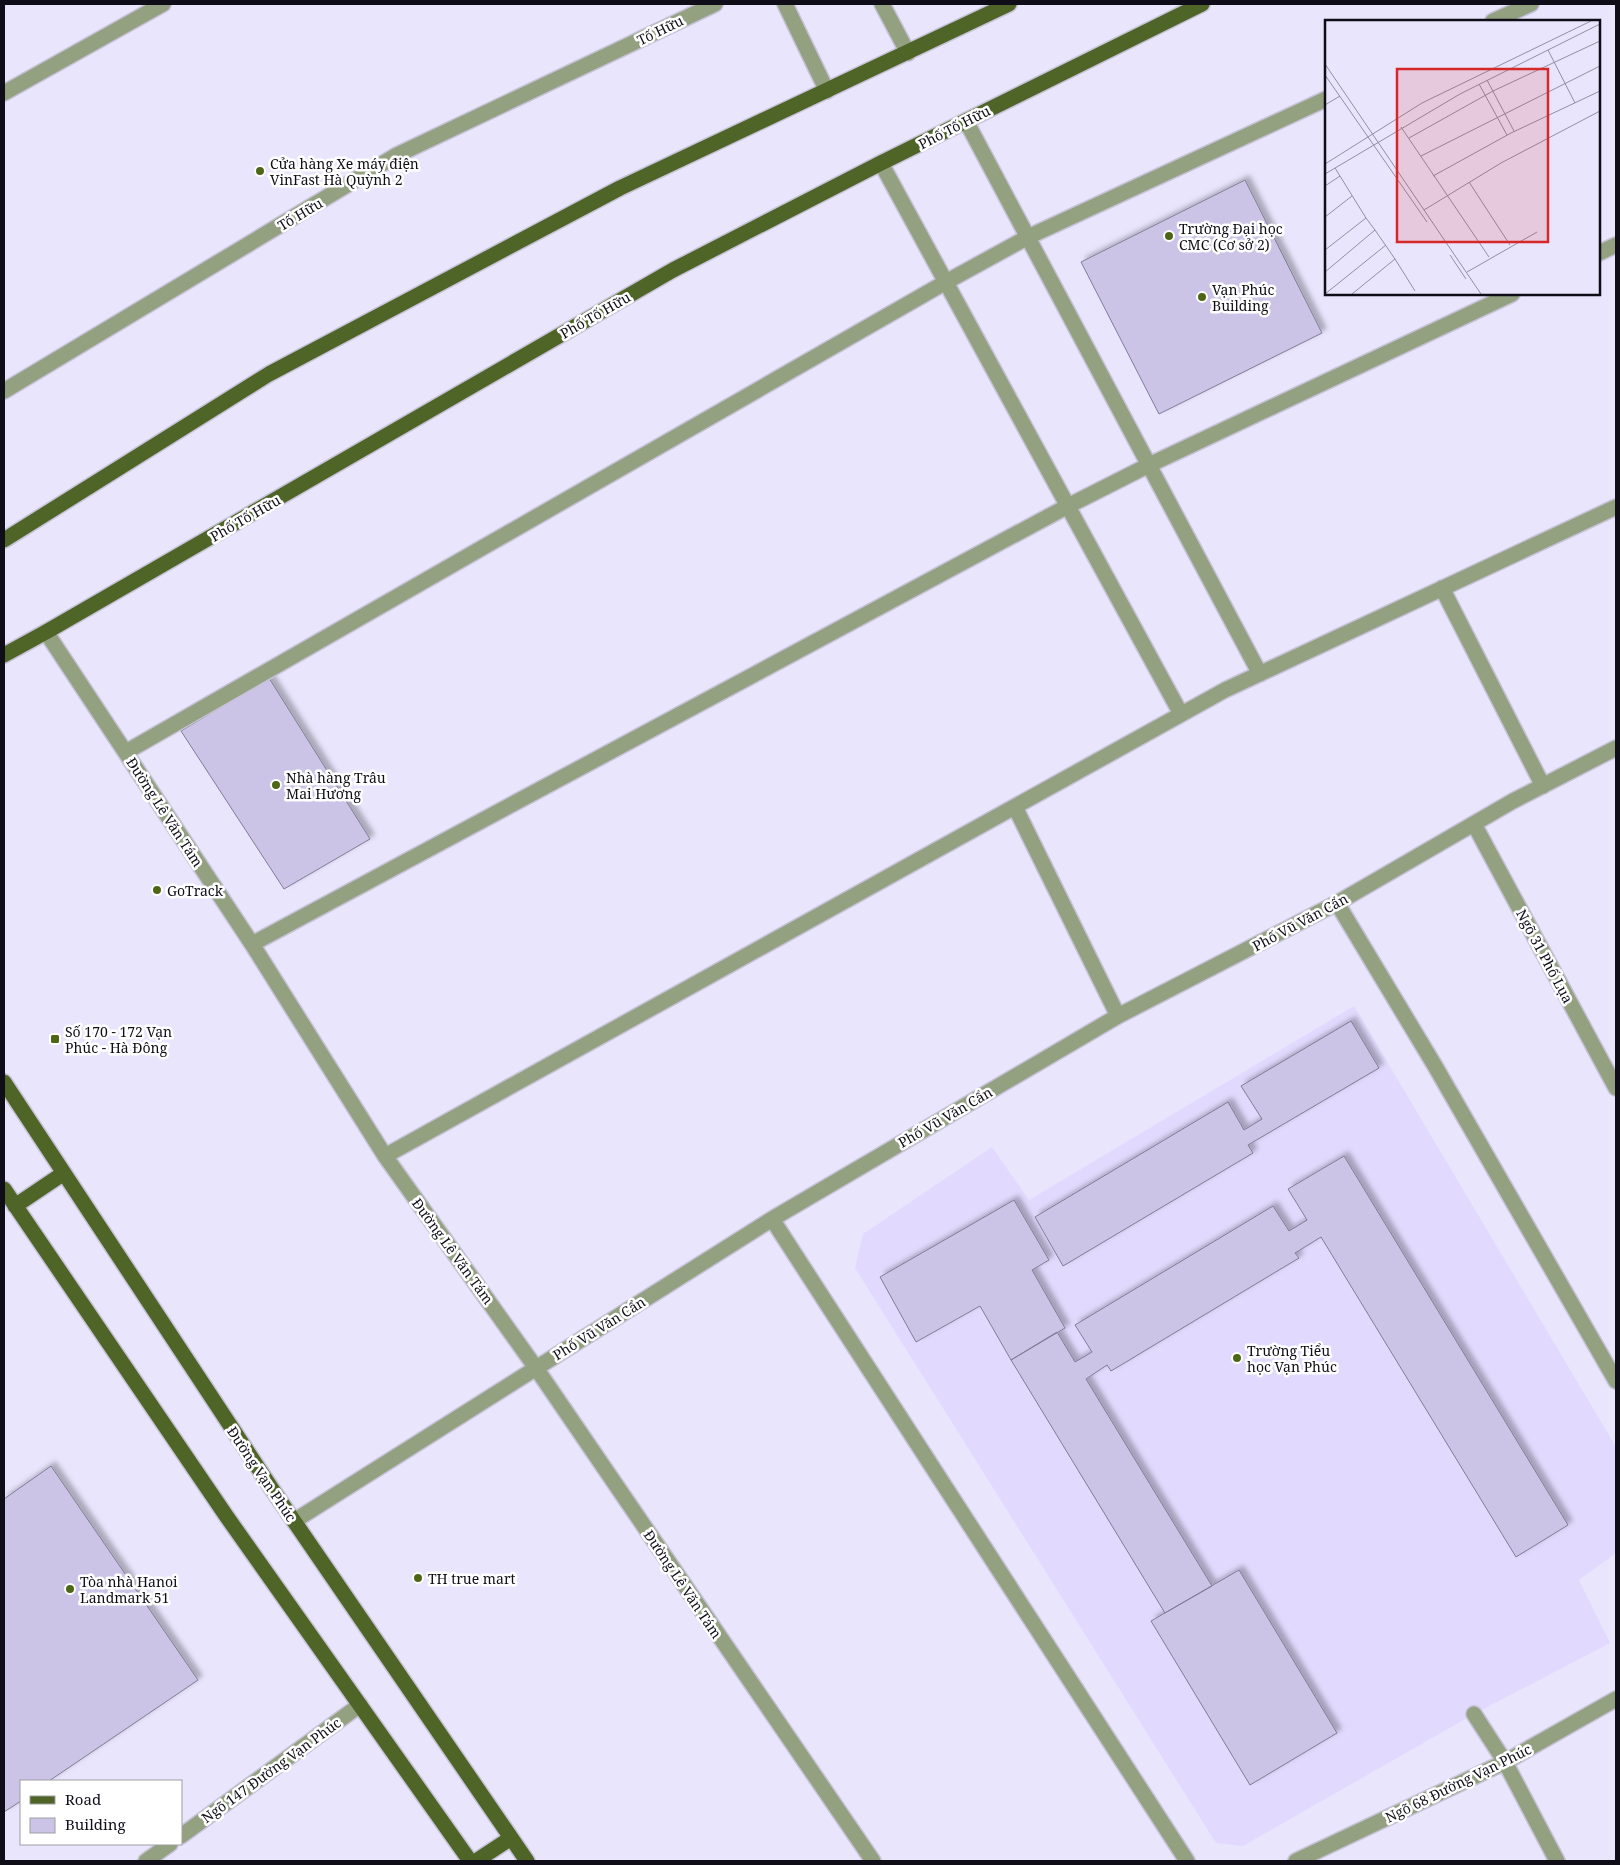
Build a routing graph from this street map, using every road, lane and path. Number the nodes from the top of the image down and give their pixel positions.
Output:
1 (163, 4) edge
2 (714, 4) edge
3 (785, 4) edge
4 (882, 4) edge
5 (1009, 4) edge
6 (1202, 4) edge
7 (1531, 4) edge
8 (1495, 20) edge
9 (908, 53) junction
10 (827, 91) junction
11 (4, 93) edge
12 (1325, 99) edge
13 (966, 121) junction
14 (881, 163) junction
15 (1028, 237) junction
16 (1616, 245) edge
17 (1600, 253) edge
18 (946, 282) junction
19 (1510, 295) edge
20 (4, 391) edge
21 (1149, 465) junction
22 (1068, 506) junction
23 (1616, 507) edge
24 (4, 540) edge
25 (1442, 588) junction
26 (46, 632) junction
27 (4, 655) edge
28 (1260, 674) junction
29 (1181, 714) junction
30 (1616, 748) edge
31 (126, 752) junction
32 (1543, 786) junction
33 (1015, 807) junction
34 (1474, 824) junction
35 (1337, 903) junction
36 (252, 944) junction
37 (1118, 1016) junction
38 (4, 1082) edge
39 (1616, 1088) edge
40 (385, 1156) junction
41 (64, 1173) junction
42 (4, 1189) edge
43 (15, 1206) junction
44 (772, 1219) junction
45 (536, 1368) junction
46 (1616, 1381) edge
47 (294, 1521) junction
48 (1616, 1699) edge
49 (360, 1705) junction
50 (1474, 1714) dead end
51 (1505, 1762) junction
52 (182, 1835) edge
53 (511, 1838) junction
54 (169, 1845) edge
55 (146, 1861) edge
56 (470, 1861) edge
57 (476, 1861) edge
58 (527, 1861) edge
59 (872, 1861) edge
60 (1186, 1861) edge
61 (1296, 1861) edge
62 (1557, 1861) edge

1 - 11 street
2 - 20 street, Tố Hữu
3 - 10 street
4 - 9 street
5 - 9 main road
6 - 13 main road, Phố Tố Hữu
7 - 8 street
9 - 10 main road
10 - 24 main road
12 - 15 street
13 - 14 main road, Phố Tố Hữu
13 - 15 street
14 - 18 street
14 - 26 main road, Phố Tố Hữu
15 - 18 street
15 - 21 street
16 - 17 street
18 - 22 street
18 - 31 street
19 - 21 street
21 - 22 street
21 - 28 street
22 - 29 street
22 - 36 street
23 - 25 street
25 - 28 street
25 - 32 street
26 - 27 main road, Phố Tố Hữu
26 - 31 street, Đường Lê Văn Tám
28 - 29 street
29 - 33 street
30 - 32 street, Phố Vũ Văn Cẩn
31 - 36 street, Đường Lê Văn Tám
32 - 34 street, Phố Vũ Văn Cẩn
33 - 37 street
33 - 40 street
34 - 35 street, Phố Vũ Văn Cẩn
34 - 39 street, Ngõ 31 Phố Lụa
35 - 37 street, Phố Vũ Văn Cẩn
35 - 46 street
36 - 40 street, Đường Lê Văn Tám
37 - 44 street, Phố Vũ Văn Cẩn
38 - 41 main road, Đường Vạn Phúc
40 - 45 street, Đường Lê Văn Tám
41 - 43 main road
41 - 47 main road, Đường Vạn Phúc
42 - 43 main road
43 - 49 main road
44 - 45 street, Phố Vũ Văn Cẩn
44 - 60 street
45 - 47 street, Phố Vũ Văn Cẩn
45 - 59 street, Đường Lê Văn Tám
47 - 53 main road, Đường Vạn Phúc
48 - 51 street, Ngõ 68 Đường Vạn Phúc
49 - 52 street, Ngõ 147 Đường Vạn Phúc
49 - 56 main road
50 - 51 street
51 - 61 street, Ngõ 68 Đường Vạn Phúc
51 - 62 street
53 - 57 main road
53 - 58 main road, Đường Vạn Phúc
54 - 55 street

